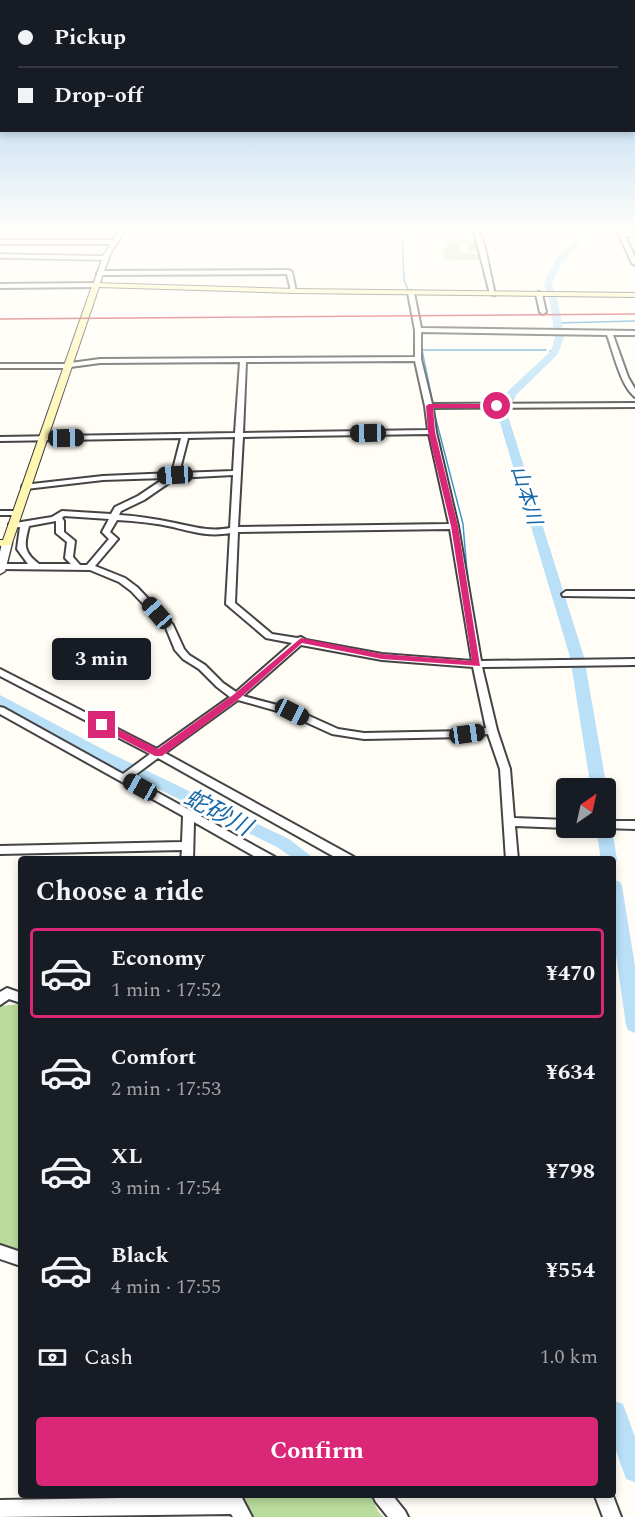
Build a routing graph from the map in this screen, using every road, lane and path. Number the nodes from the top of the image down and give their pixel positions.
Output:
1 (90, 302) edge
2 (413, 302) edge
3 (542, 302) edge
4 (543, 312) dead end
5 (546, 324) dead end
6 (418, 330) junction
7 (551, 332) junction
8 (609, 332) junction
9 (635, 333) edge
10 (418, 358) junction
11 (243, 360) junction
12 (67, 365) junction
13 (0, 366) edge
14 (635, 395) edge
15 (635, 405) edge
16 (429, 406) junction
17 (432, 432) junction
18 (240, 435) junction
19 (185, 436) junction
20 (43, 438) junction
21 (0, 439) edge
22 (236, 473) junction
23 (175, 475) junction
24 (26, 487) junction
25 (0, 513) edge
26 (17, 513) junction
27 (57, 517) junction
28 (115, 517) junction
29 (25, 524) junction
30 (12, 526) junction
31 (454, 526) junction
32 (233, 530) junction
33 (4, 543) edge
34 (19, 548) junction
35 (78, 567) junction
36 (38, 568) junction
37 (89, 568) junction
38 (1, 569) edge
39 (566, 594) dead end
40 (635, 594) edge
41 (301, 640) junction
42 (635, 662) edge
43 (477, 664) junction
44 (0, 672) edge
45 (236, 697) junction
46 (0, 710) edge
47 (492, 730) junction
48 (159, 754) junction
49 (124, 778) junction
50 (189, 815) junction
51 (508, 822) junction
52 (556, 824) edge
53 (616, 825) edge
54 (635, 825) edge
55 (188, 846) junction
56 (0, 850) edge
57 (187, 856) edge
58 (264, 856) edge
59 (343, 856) edge
60 (512, 856) edge
61 (18, 997) edge
62 (0, 1000) edge
63 (0, 1252) edge
64 (18, 1258) edge
65 (384, 1498) edge
66 (605, 1498) edge
67 (237, 1506) edge
68 (0, 1509) edge
69 (399, 1517) edge
70 (612, 1517) edge

1 - 12 main road
2 - 6 street
3 - 4 street
5 - 7 street
6 - 7 street
6 - 10 street
7 - 8 street
8 - 9 street
8 - 14 street
10 - 11 street
10 - 16 street
11 - 12 street
11 - 18 street
12 - 13 street
12 - 20 main road
15 - 16 street
16 - 17 street
17 - 18 street
17 - 31 street
18 - 19 street
18 - 22 street
19 - 20 street
19 - 23 street
20 - 21 street
20 - 24 main road
22 - 23 street
22 - 32 street
23 - 24 street
23 - 28 street
24 - 26 main road
25 - 26 street
26 - 30 main road
27 - 28 street
27 - 29 street
27 - 35 street
28 - 32 street
28 - 37 street
29 - 30 street
29 - 34 street
30 - 33 main road
31 - 32 street
31 - 43 street
32 - 41 street
33 - 34 street
33 - 38 street
34 - 36 street
35 - 36 street
35 - 37 street
36 - 38 street
37 - 45 street
39 - 40 street
41 - 43 street
41 - 45 street
42 - 43 street
43 - 47 street
44 - 48 street
45 - 47 street
45 - 48 street
46 - 49 street
47 - 51 street
48 - 49 street
48 - 59 street
49 - 50 street
50 - 55 street
50 - 58 street
51 - 52 street
51 - 60 street
53 - 54 street
55 - 56 street
55 - 57 street
61 - 62 street
63 - 64 street
65 - 69 street
66 - 70 street
67 - 68 street

